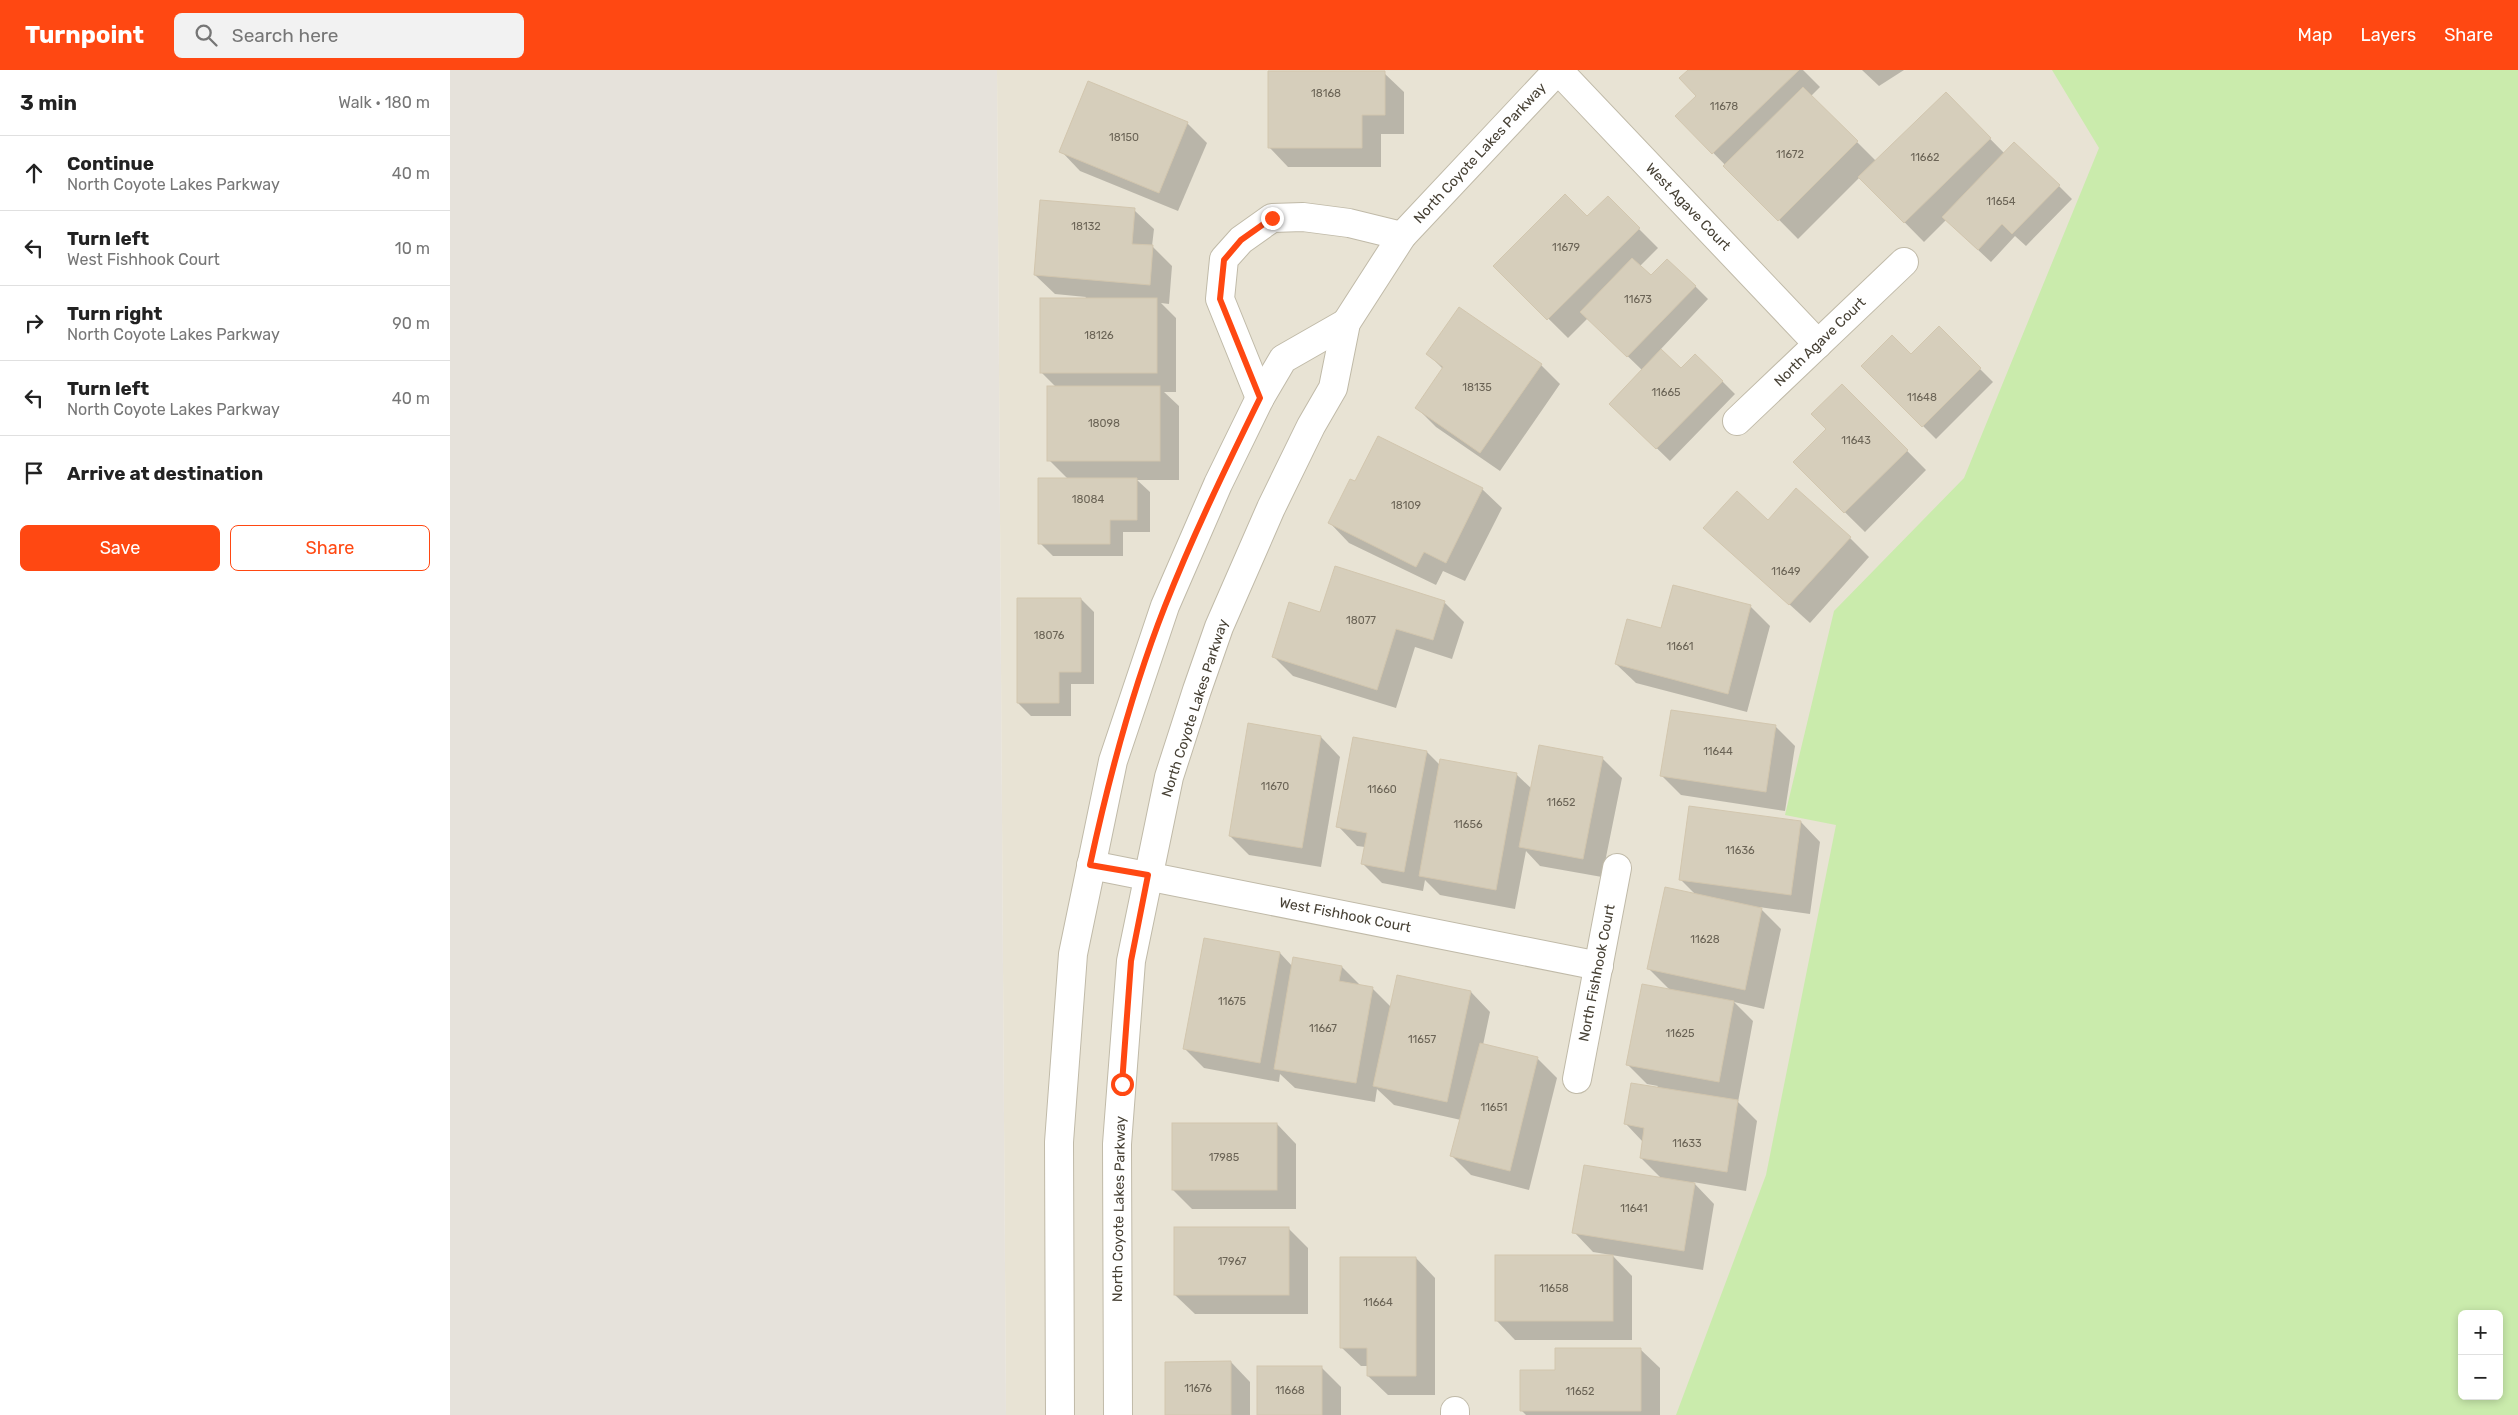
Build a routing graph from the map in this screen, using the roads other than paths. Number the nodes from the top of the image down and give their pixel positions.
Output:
1 (1558, 70) edge
2 (1402, 236) junction
3 (1904, 262) dead end
4 (1346, 323) junction
5 (1818, 344) junction
6 (1260, 398) junction
7 (1737, 421) dead end
8 (1090, 865) junction
9 (1617, 868) dead end
10 (1148, 875) junction
11 (1599, 966) junction
12 (1577, 1078) dead end
13 (1060, 1415) edge
14 (1118, 1415) edge

1 - 2 street, North Coyote Lakes Parkway
1 - 5 street, West Agave Court
2 - 4 street, North Coyote Lakes Parkway
2 - 6 street
3 - 5 street, North Agave Court
4 - 6 street, North Coyote Lakes Parkway
4 - 10 street, North Coyote Lakes Parkway
5 - 7 street, North Agave Court
6 - 8 street, North Coyote Lakes Parkway
8 - 10 street, West Fishhook Court
8 - 13 street, North Coyote Lakes Parkway
9 - 11 street, North Fishhook Court
10 - 11 street, West Fishhook Court
10 - 14 street, North Coyote Lakes Parkway
11 - 12 street, North Fishhook Court

